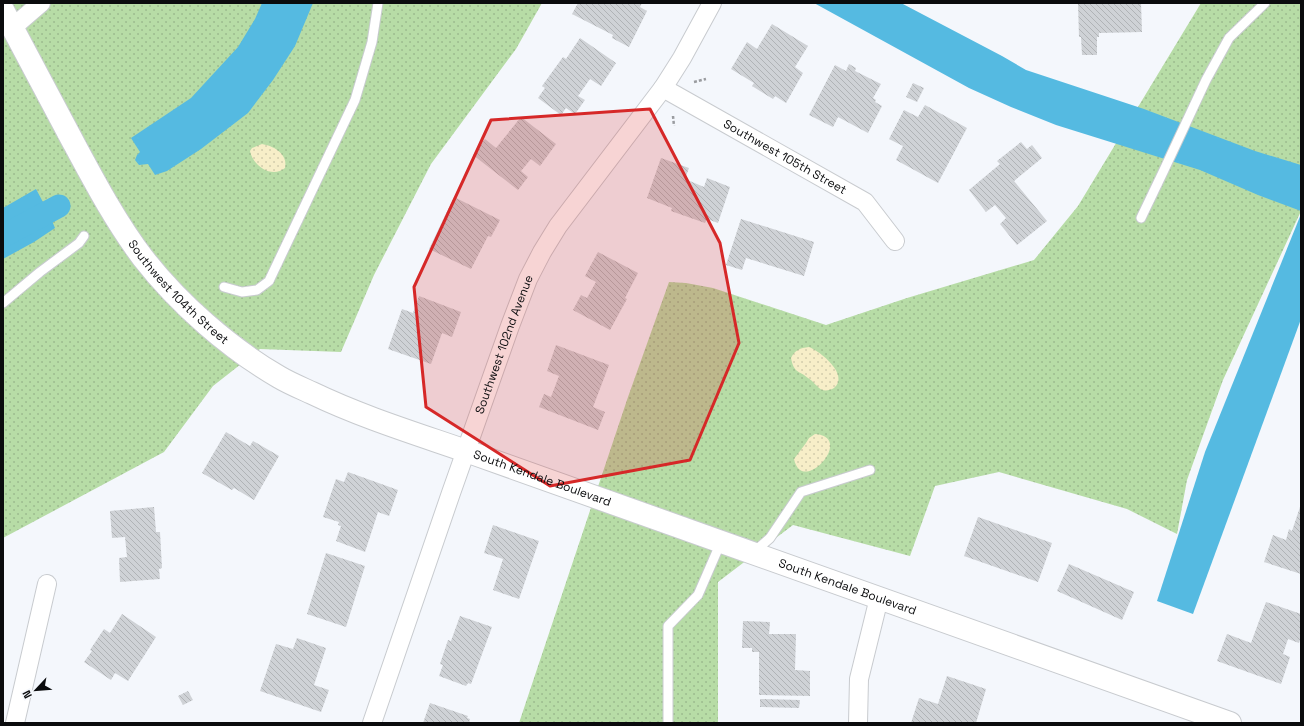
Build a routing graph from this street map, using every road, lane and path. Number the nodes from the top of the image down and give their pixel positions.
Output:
1 (41, 3) edge
2 (378, 3) edge
3 (712, 3) edge
4 (1266, 3) edge
5 (6, 17) edge
6 (706, 79) dead end
7 (693, 82) dead end
8 (663, 88) junction
9 (673, 115) dead end
10 (674, 126) dead end
11 (1141, 218) dead end
12 (84, 236) dead end
13 (895, 241) dead end
14 (224, 287) dead end
15 (3, 303) edge
16 (466, 451) junction
17 (870, 470) dead end
18 (721, 542) junction
19 (754, 553) junction
20 (47, 584) dead end
21 (880, 598) junction
22 (14, 723) edge
23 (372, 723) edge
24 (668, 723) edge
25 (858, 723) edge
26 (1230, 723) edge

1 - 5 street
2 - 14 lane
3 - 8 street, Southwest 102nd Avenue
4 - 11 lane
5 - 16 street, Southwest 104th Street
6 - 7 path
8 - 13 street, Southwest 105th Street
8 - 16 street, Southwest 102nd Avenue
9 - 10 path
12 - 15 lane
16 - 18 street, South Kendale Boulevard
16 - 23 street, Southwest 102nd Avenue
17 - 19 lane
18 - 19 street, South Kendale Boulevard
18 - 24 lane
19 - 21 street, South Kendale Boulevard
20 - 22 street
21 - 25 street
21 - 26 street, South Kendale Boulevard

